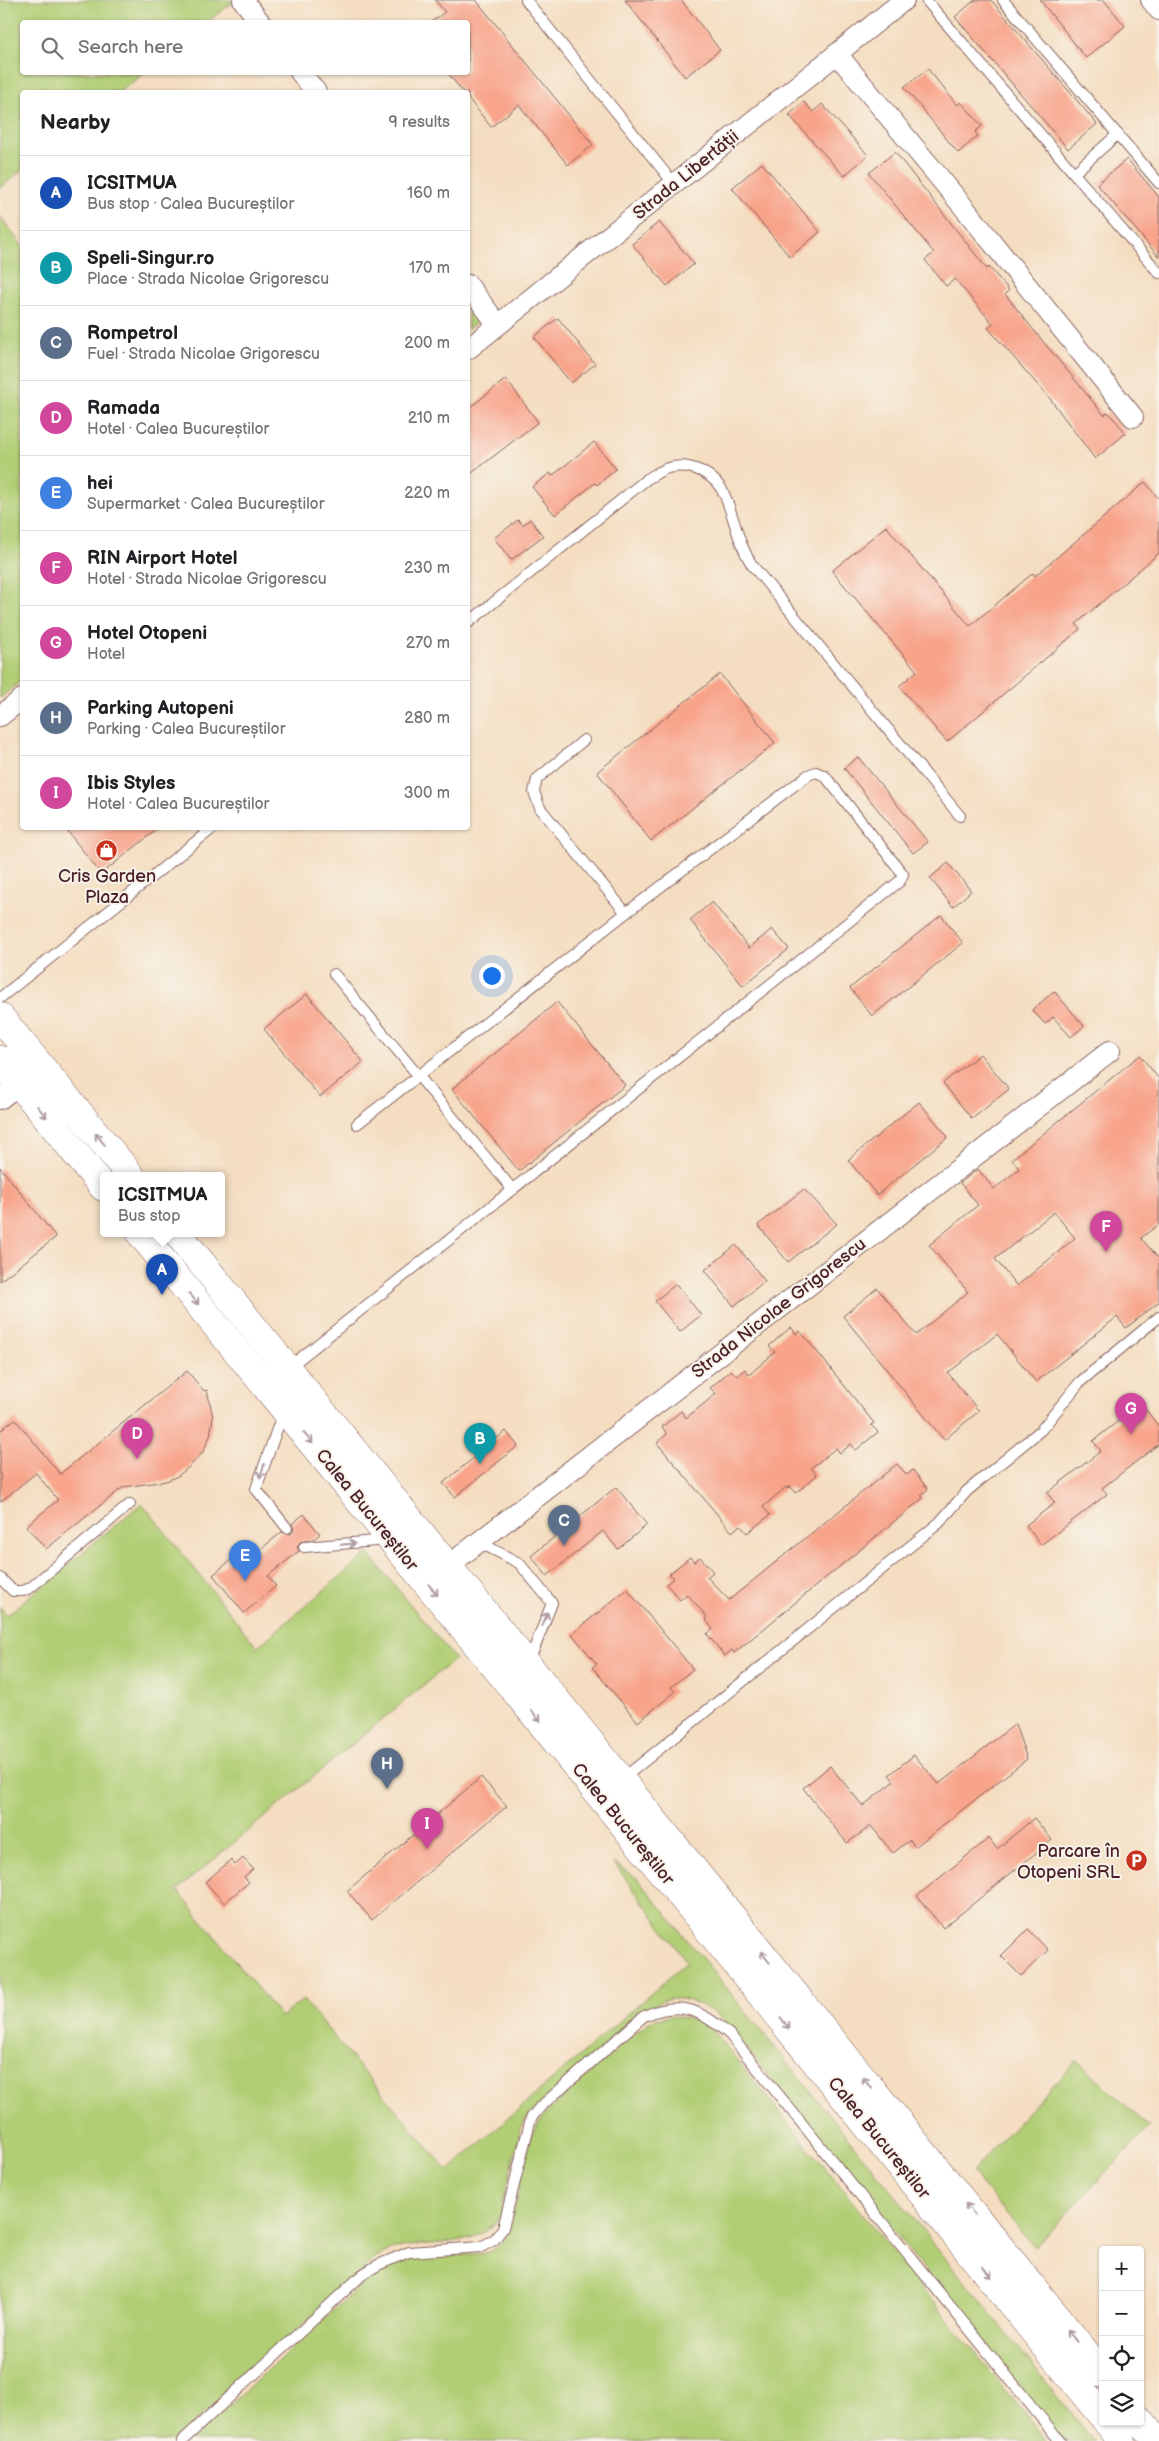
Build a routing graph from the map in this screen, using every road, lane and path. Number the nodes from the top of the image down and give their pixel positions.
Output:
1 (243, 0) edge
2 (526, 0) edge
3 (904, 0) edge
4 (926, 0) edge
5 (1003, 0) edge
6 (1151, 0) edge
7 (1159, 10) edge
8 (258, 20) edge
9 (837, 54) junction
10 (302, 75) edge
11 (314, 90) edge
12 (1118, 134) junction
13 (1074, 173) junction
14 (1159, 183) edge
15 (674, 184) junction
16 (1159, 273) edge
17 (470, 288) edge
18 (498, 325) junction
19 (470, 347) edge
20 (1133, 417) dead end
21 (470, 621) edge
22 (20, 701) edge
23 (0, 716) edge
24 (584, 740) dead end
25 (960, 816) dead end
26 (210, 830) edge
27 (626, 913) junction
28 (334, 974) dead end
29 (0, 998) edge
30 (0, 1017) edge
31 (1110, 1051) dead end
32 (0, 1060) edge
33 (418, 1076) junction
34 (10, 1092) edge
35 (357, 1124) dead end
36 (128, 1172) edge
37 (100, 1184) edge
38 (513, 1190) junction
39 (143, 1237) edge
40 (180, 1237) edge
41 (1159, 1317) edge
42 (287, 1369) junction
43 (284, 1409) junction
44 (130, 1504) dead end
45 (287, 1528) dead end
46 (392, 1540) junction
47 (479, 1542) junction
48 (304, 1547) dead end
49 (448, 1566) junction
50 (0, 1578) edge
51 (527, 1665) junction
52 (621, 1780) junction
53 (1099, 2369) edge
54 (1099, 2412) edge
55 (1144, 2425) edge
56 (1110, 2426) edge
57 (182, 2441) edge
58 (1060, 2441) edge
59 (1122, 2441) edge
60 (1158, 2441) edge

1 - 8 street
2 - 15 lane
3 - 9 street, Strada Libertății
4 - 13 lane
5 - 12 lane
6 - 7 street
9 - 15 street, Strada Libertății
9 - 20 street
10 - 11 street
12 - 13 lane
12 - 14 lane
13 - 16 lane
15 - 18 street, Strada Libertății
17 - 18 street
18 - 19 street, Strada Libertății
21 - 25 lane
22 - 23 street
24 - 27 lane
26 - 29 lane
27 - 33 lane
27 - 38 lane
28 - 33 lane
36 -> 30 highway
31 - 47 street, Strada Nicolae Grigorescu
32 - 34 highway
33 - 35 lane
33 - 38 lane
34 -> 37 highway
38 - 42 lane
39 -> 43 highway, Calea Bucureștilor
40 - 42 highway, Calea Bucureștilor
41 - 52 lane
42 - 49 highway, Calea Bucureștilor
43 -> 45 lane
43 -> 46 highway, Calea Bucureștilor
44 - 50 lane
48 -> 46 lane
46 -> 54 highway, Calea Bucureștilor
47 - 49 street, Strada Nicolae Grigorescu
51 -> 47 lane
49 - 51 highway, Calea Bucureștilor
51 - 52 highway, Calea Bucureștilor
53 -> 52 highway, Calea Bucureștilor
55 - 60 highway
56 - 59 highway
57 - 58 lane

